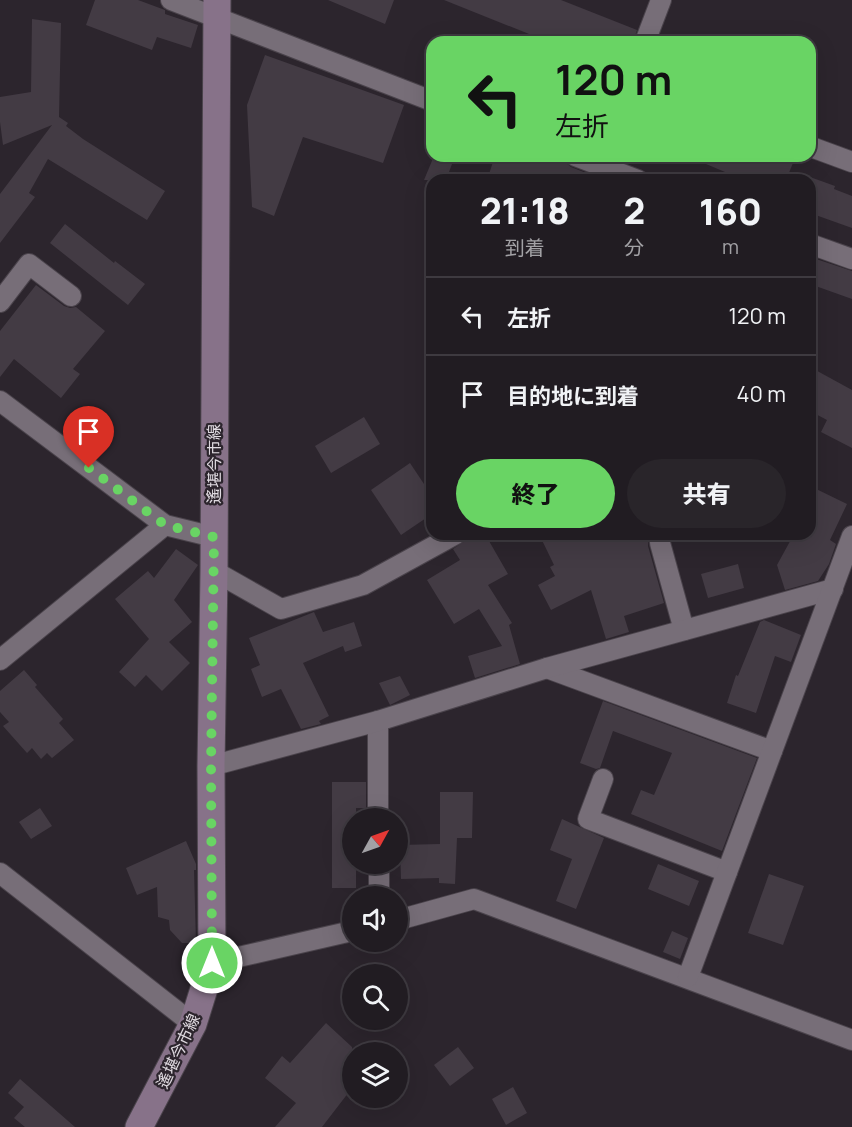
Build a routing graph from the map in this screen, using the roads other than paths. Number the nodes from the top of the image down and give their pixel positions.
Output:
1 (171, 0) edge
2 (661, 0) edge
3 (217, 9) edge
4 (647, 36) edge
5 (426, 98) edge
6 (816, 149) edge
7 (852, 162) edge
8 (598, 167) edge
9 (620, 174) edge
10 (816, 246) edge
11 (852, 260) edge
12 (71, 296) dead end
13 (0, 302) edge
14 (0, 400) edge
15 (165, 525) junction
16 (852, 536) edge
17 (214, 537) junction
18 (445, 540) edge
19 (660, 543) dead end
20 (214, 572) junction
21 (833, 589) junction
22 (684, 630) junction
23 (0, 660) edge
24 (547, 668) junction
25 (378, 720) junction
26 (772, 751) junction
27 (211, 766) junction
28 (603, 779) dead end
29 (378, 808) edge
30 (727, 872) junction
31 (0, 873) edge
32 (408, 917) edge
33 (342, 933) edge
34 (212, 963) junction
35 (688, 977) junction
36 (193, 1024) junction
37 (852, 1040) edge
38 (139, 1127) edge

1 - 3 street
2 - 4 street
3 - 5 street
3 - 17 main road, 遙堪今市線
6 - 7 street
8 - 9 street
10 - 11 street
12 - 13 street
14 - 15 street
15 - 17 street
15 - 23 street
16 - 21 street
17 - 20 main road, 遙堪今市線
18 - 20 street
19 - 22 street
20 - 27 main road, 遙堪今市線
21 - 22 street
21 - 26 street
22 - 24 street
24 - 25 street
24 - 26 street
25 - 27 street
25 - 29 street
26 - 30 street
27 - 34 main road, 遙堪今市線
28 - 30 street
30 - 35 street
31 - 36 street
32 - 35 street
33 - 34 street
34 - 36 main road, 遙堪今市線
35 - 37 street
36 - 38 main road, 遙堪今市線

